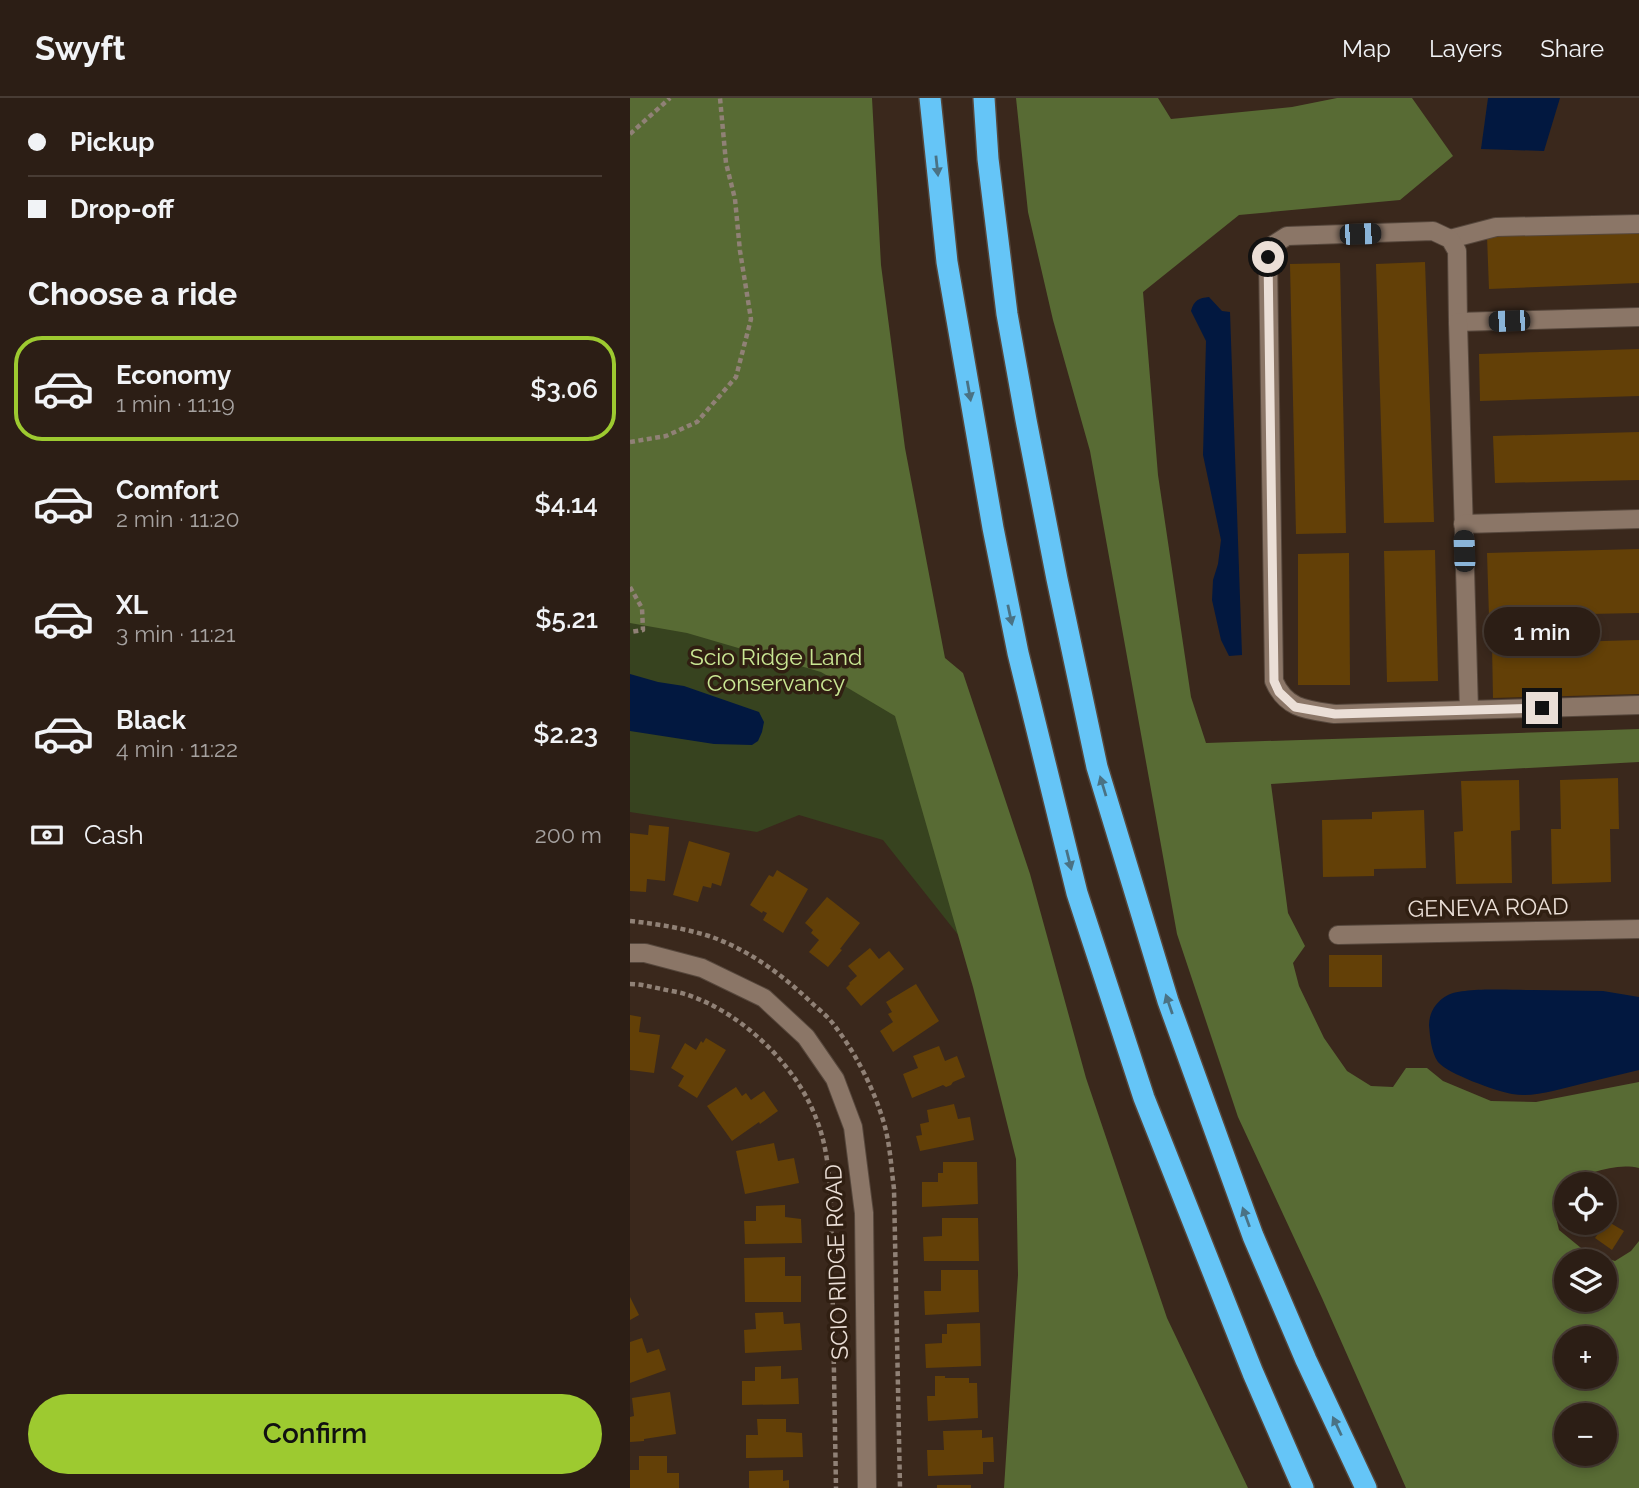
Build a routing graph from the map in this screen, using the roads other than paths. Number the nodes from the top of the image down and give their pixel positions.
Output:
1 (930, 98) edge
2 (984, 98) edge
3 (1639, 224) edge
4 (1450, 239) junction
5 (1639, 317) edge
6 (1458, 322) junction
7 (1639, 519) edge
8 (1463, 524) junction
9 (1639, 705) edge
10 (1469, 710) junction
11 (1639, 929) edge
12 (1338, 935) dead end
13 (630, 953) edge
14 (867, 1488) edge
15 (1303, 1488) edge
16 (1366, 1488) edge

1 -> 15 highway
16 -> 2 highway
3 - 4 street
4 - 6 street
4 - 10 street
5 - 6 street
6 - 8 street
7 - 8 street
8 - 10 street
9 - 10 street
11 - 12 street, GENEVA ROAD
13 - 14 street, SCIO RIDGE ROAD

